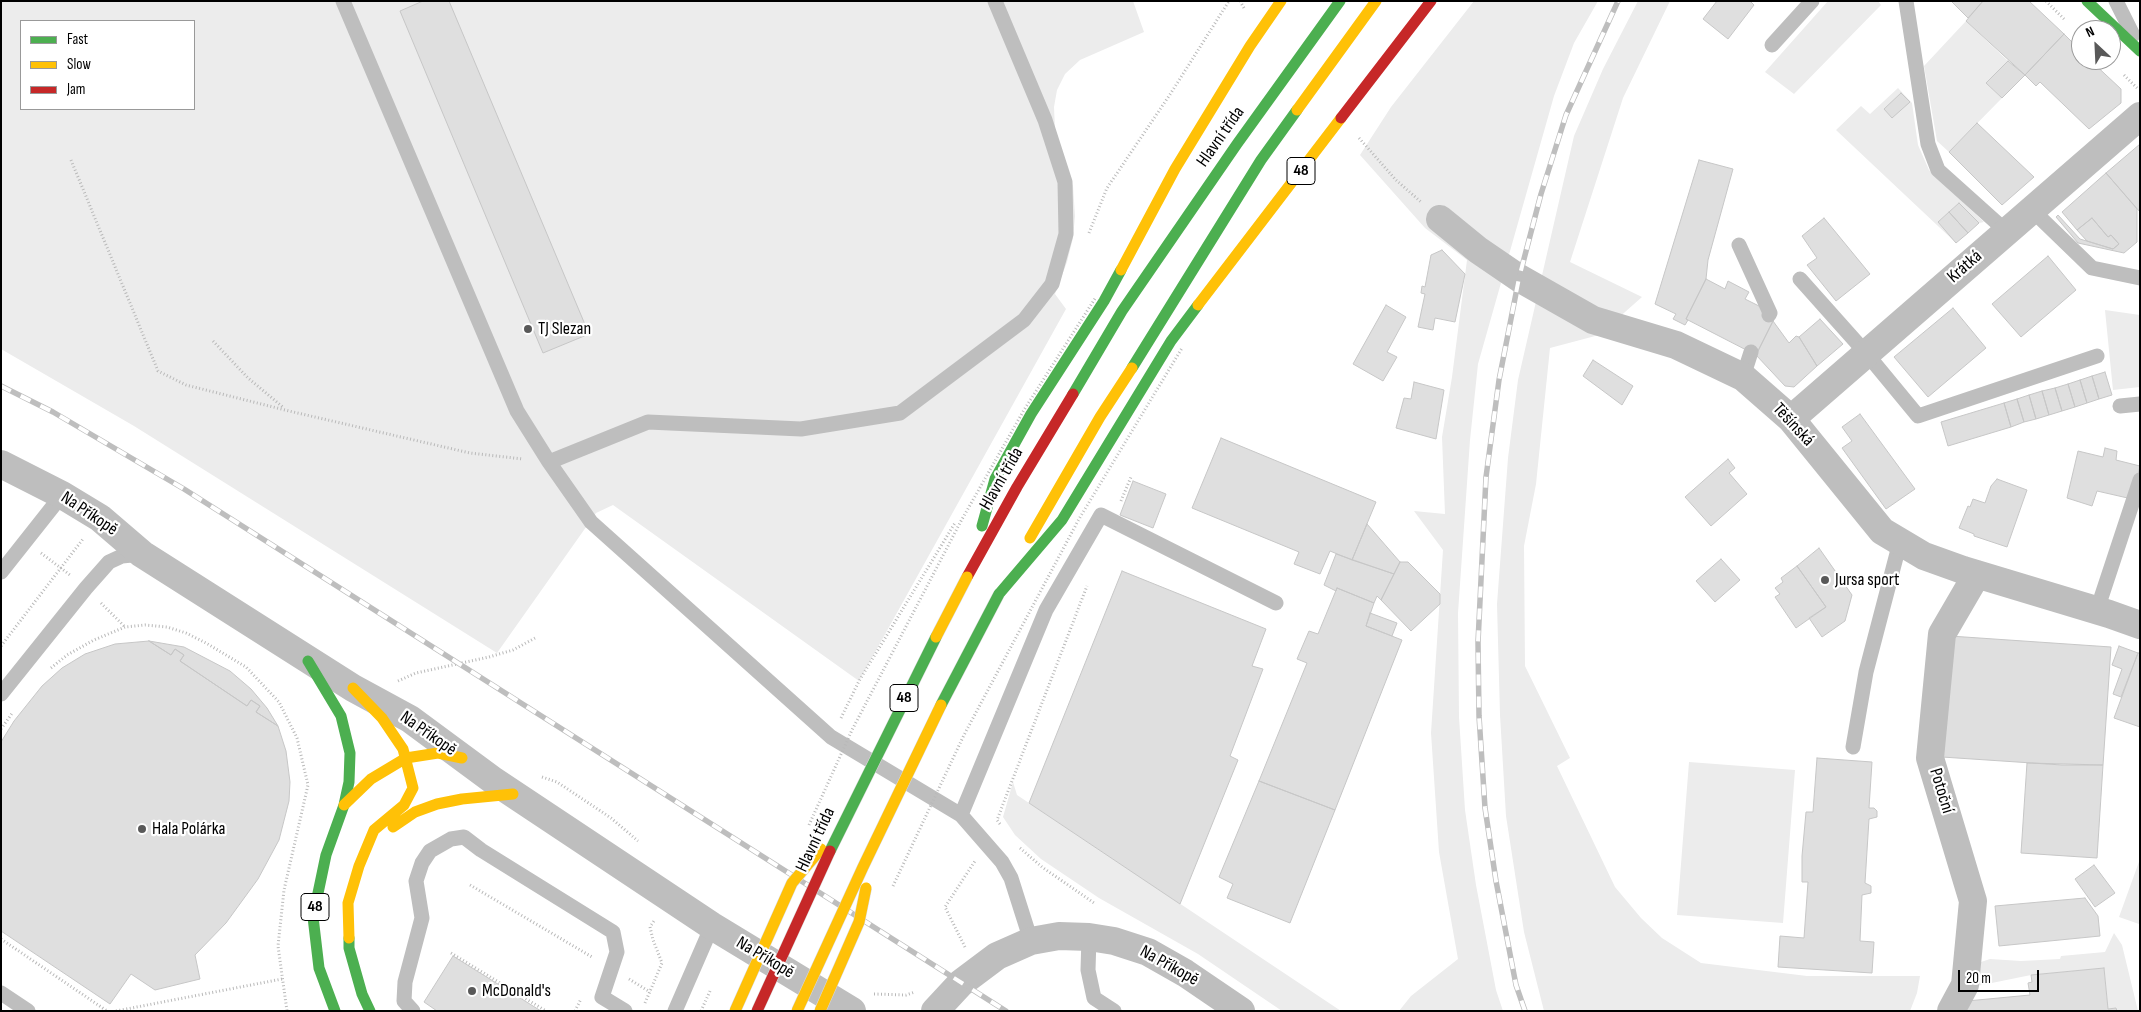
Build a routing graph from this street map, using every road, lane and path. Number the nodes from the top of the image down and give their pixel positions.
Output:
1 (343, 1) edge
2 (994, 1) edge
3 (1281, 1) edge
4 (1340, 1) edge
5 (1376, 1) edge
6 (1430, 1) edge
7 (1812, 1) edge
8 (1906, 1) edge
9 (2087, 1) edge
10 (2116, 1) edge
11 (1772, 45) dead end
12 (2140, 51) edge
13 (2140, 116) edge
14 (1356, 134) dead end
15 (72, 160) dead end
16 (2032, 210) junction
17 (1440, 219) joint
18 (2006, 231) junction
19 (1740, 245) dead end
20 (2140, 278) edge
21 (1800, 279) dead end
22 (1769, 314) dead end
23 (213, 341) dead end
24 (1182, 348) dead end
25 (1866, 353) junction
26 (2098, 356) dead end
27 (2140, 404) edge
28 (2120, 406) dead end
29 (287, 410) junction
30 (1791, 419) junction
31 (548, 462) junction
32 (1, 464) edge
33 (1132, 478) dead end
34 (2140, 480) edge
35 (62, 495) junction
36 (100, 518) junction
37 (1112, 522) junction
38 (1900, 542) junction
39 (142, 554) junction
40 (1, 572) edge
41 (1977, 574) junction
42 (967, 577) junction
43 (1090, 578) dead end
44 (999, 594) junction
45 (1276, 603) dead end
46 (2097, 610) junction
47 (2140, 625) edge
48 (537, 637) dead end
49 (1, 646) edge
50 (308, 661) junction
51 (48, 671) dead end
52 (390, 684) dead end
53 (352, 688) junction
54 (1, 694) edge
55 (18, 704) dead end
56 (1, 729) edge
57 (1853, 747) dead end
58 (406, 758) junction
59 (462, 758) junction
60 (557, 782) dead end
61 (513, 794) junction
62 (344, 805) junction
63 (961, 816) junction
64 (611, 818) dead end
65 (844, 822) junction
66 (1002, 827) dead end
67 (379, 834) junction
68 (877, 838) junction
69 (1017, 846) dead end
70 (470, 885) dead end
71 (889, 895) dead end
72 (668, 896) junction
73 (1094, 902) dead end
74 (712, 926) junction
75 (1089, 937) junction
76 (1, 940) edge
77 (1031, 941) junction
78 (451, 953) dead end
79 (600, 962) dead end
80 (282, 979) junction
81 (1, 994) edge
82 (582, 996) dead end
83 (28, 1011) edge
84 (107, 1011) edge
85 (116, 1011) edge
86 (287, 1011) edge
87 (335, 1011) edge
88 (370, 1011) edge
89 (414, 1011) edge
90 (546, 1011) edge
91 (575, 1011) edge
92 (625, 1011) edge
93 (642, 1011) edge
94 (675, 1011) edge
95 (735, 1011) edge
96 (757, 1011) edge
97 (797, 1011) edge
98 (820, 1011) edge
99 (852, 1011) edge
100 (935, 1011) edge
101 (1114, 1011) edge
102 (1241, 1011) edge
103 (1950, 1011) edge

1 - 31 lane
2 - 31 lane
3 - 42 main road, 48
4 - 42 main road, Hlavní třída / 48
5 - 44 main road, 48
6 - 44 main road, 48
7 - 11 lane
8 - 18 lane
9 - 12 main road
10 - 12 lane
13 - 16 street, Krátká
14 - 17 path
15 - 29 path
16 - 18 street, Krátká
16 - 20 lane
17 - 30 street, Těšínská
18 - 25 street, Krátká
19 - 22 lane
21 - 25 lane
23 - 29 path
24 - 71 path, bridge
25 - 26 lane
25 - 30 street, Krátká
27 - 28 lane
29 - 31 path
30 - 38 street, Těšínská
31 - 63 lane
32 - 35 street, Na Příkopě
33 - 37 path
34 - 46 lane
35 - 36 street, Na Příkopě
35 - 40 lane
36 - 39 street, Na Příkopě
36 - 49 path
37 - 45 lane
37 - 63 lane
38 - 41 street, Těšínská
38 - 57 lane
39 - 50 street, Na Příkopě
39 - 54 lane
41 - 46 street, Těšínská
41 - 103 street, Potoční
42 - 65 main road, Hlavní třída / 48, bridge
43 - 66 path
44 - 68 main road, 48, bridge
46 - 47 street, Těšínská
48 - 52 path
50 - 53 street, Na Příkopě
50 - 62 main road, 48
51 - 80 path
53 - 58 main road, 48
53 - 59 street, Na Příkopě
55 - 56 path
58 - 59 main road, 48
58 - 62 main road, 48
58 - 67 main road, 48
59 - 61 street, Na Příkopě
60 - 64 path
61 - 67 main road, 48
61 - 72 street, Na Příkopě
62 - 87 main road, 48
63 - 77 lane
65 - 95 main road, 48, bridge
65 - 96 main road, Hlavní třída / 48, bridge
67 - 88 main road, 48
68 - 97 main road, 48, bridge
68 - 98 main road, 48, bridge
69 - 73 path
70 - 79 path
72 - 74 street, Na Příkopě
72 - 93 path
74 - 94 lane
74 - 99 street, Na Příkopě
75 - 77 street, Na Příkopě
75 - 101 lane
75 - 102 street, Na Příkopě
76 - 84 path
77 - 100 street, Na Příkopě
78 - 90 path
80 - 85 path
80 - 86 path
81 - 83 lane
82 - 91 path
89 - 92 lane

